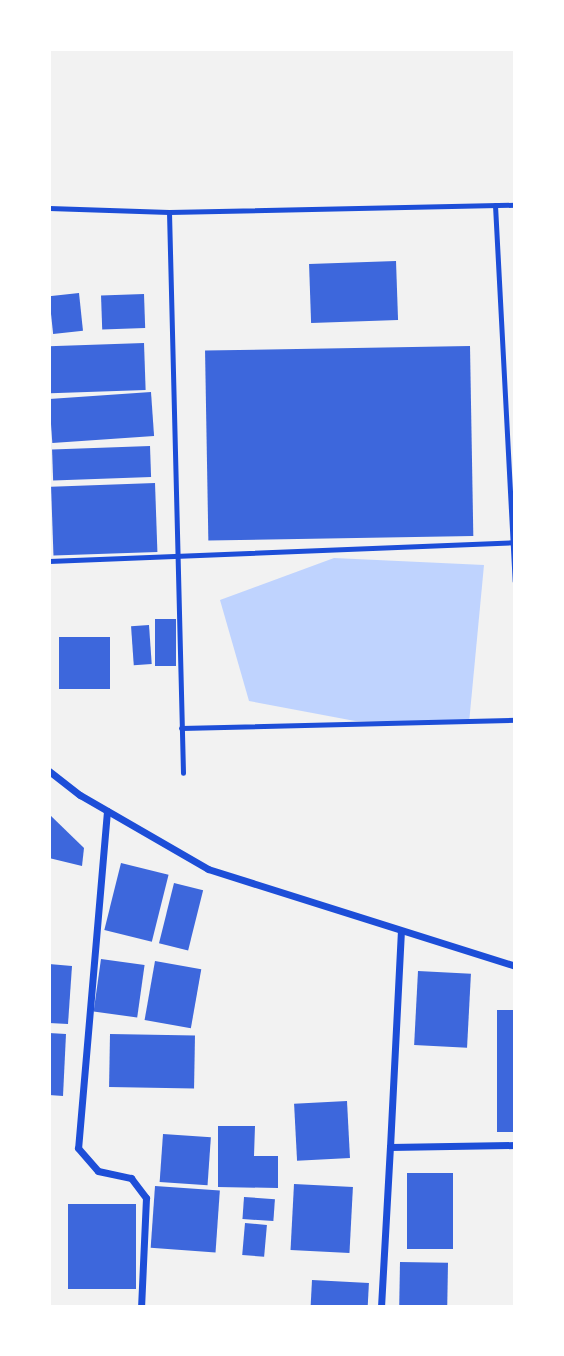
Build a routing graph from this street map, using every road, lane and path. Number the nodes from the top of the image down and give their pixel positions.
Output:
1 (495, 205) junction
2 (515, 205) edge
3 (49, 208) edge
4 (169, 212) junction
5 (514, 542) edge
6 (176, 556) junction
7 (49, 561) edge
8 (515, 581) edge
9 (515, 720) edge
10 (181, 728) junction
11 (49, 771) edge
12 (183, 773) dead end
13 (107, 811) junction
14 (401, 931) junction
15 (515, 966) edge
16 (515, 1145) edge
17 (390, 1147) junction
18 (141, 1307) edge
19 (381, 1307) edge

1 - 2 lane
1 - 4 lane
1 - 5 lane
3 - 4 lane
4 - 6 lane
5 - 6 lane
5 - 8 lane
6 - 7 lane
6 - 10 lane
9 - 10 lane
10 - 12 lane
11 - 13 street
13 - 14 street
13 - 18 street
14 - 15 street
14 - 17 street
16 - 17 street
17 - 19 street

